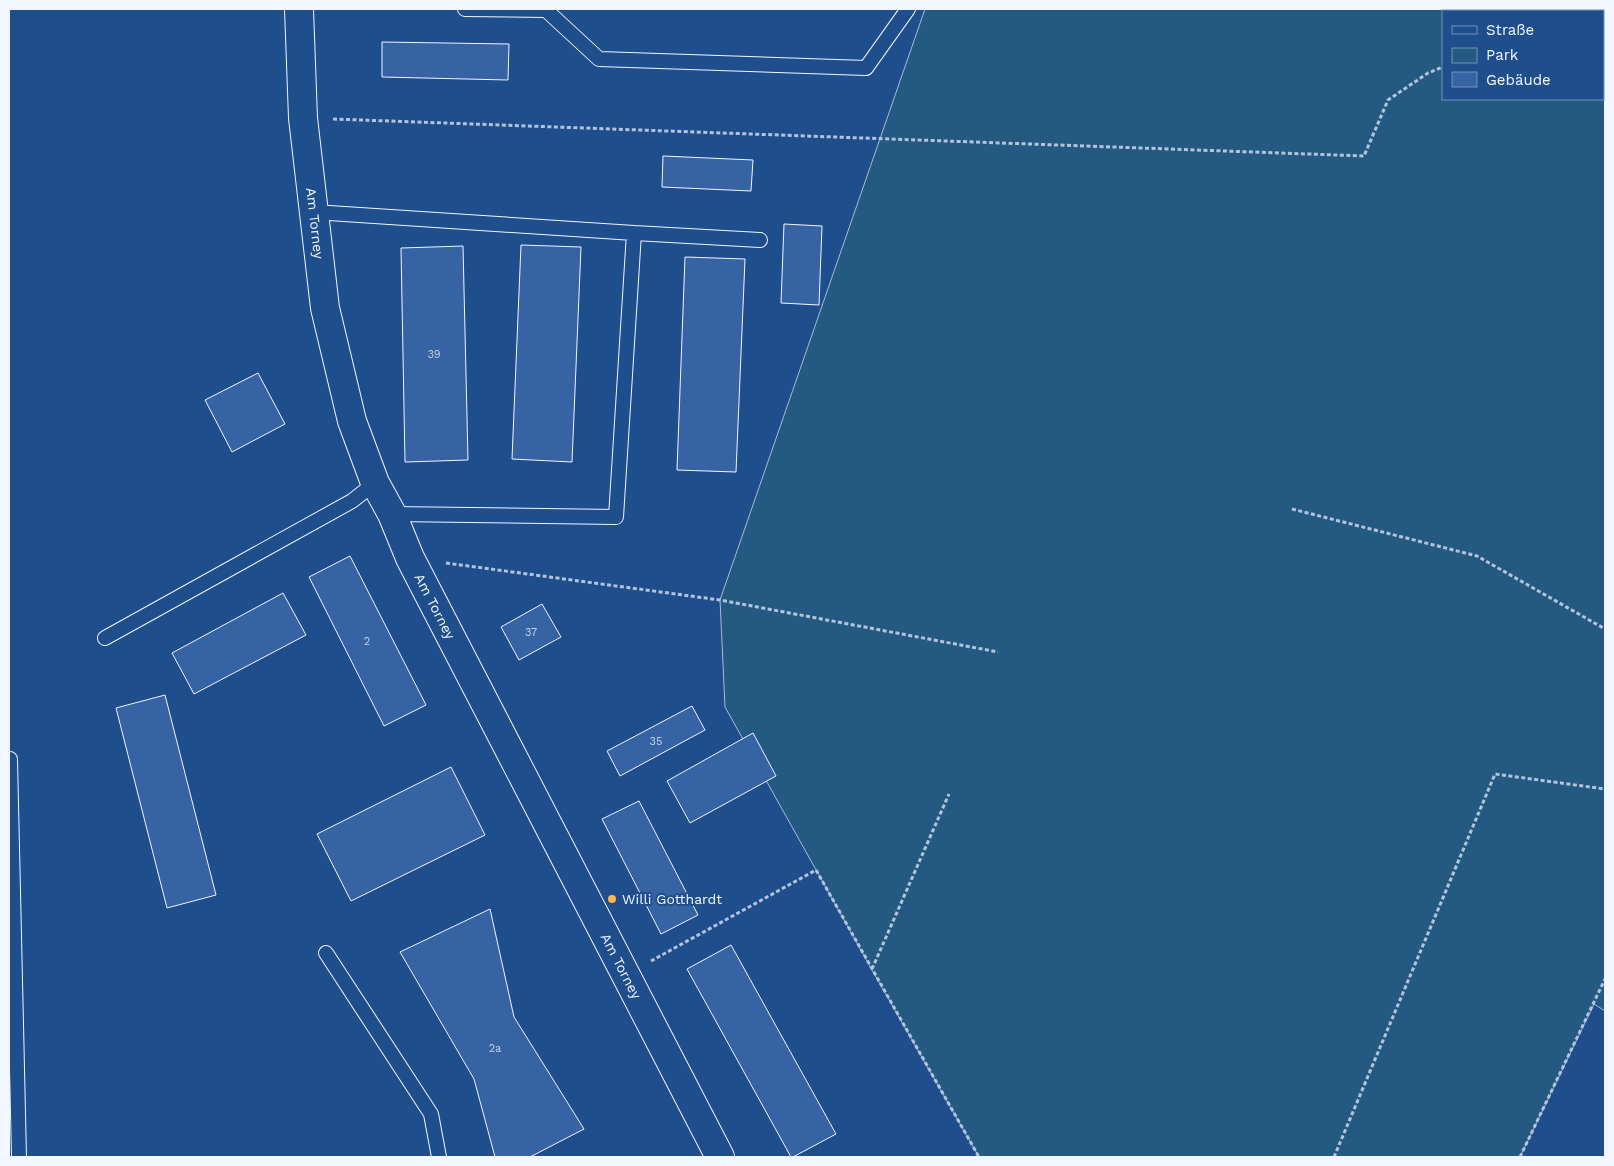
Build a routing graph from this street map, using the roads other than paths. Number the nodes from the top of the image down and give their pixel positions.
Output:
1 (299, 9) edge
2 (466, 9) edge
3 (908, 9) edge
4 (314, 212) junction
5 (634, 234) junction
6 (760, 240) dead end
7 (375, 483) junction
8 (392, 514) junction
9 (105, 638) dead end
10 (10, 759) dead end
11 (326, 952) dead end
12 (19, 1157) edge
13 (439, 1157) edge
14 (720, 1157) edge

1 - 4 street, Am Torney
2 - 3 lane
4 - 5 lane
4 - 7 street, Am Torney
5 - 6 lane
5 - 8 lane
7 - 8 street, Am Torney
7 - 9 lane
8 - 14 street, Am Torney
10 - 12 lane
11 - 13 lane

